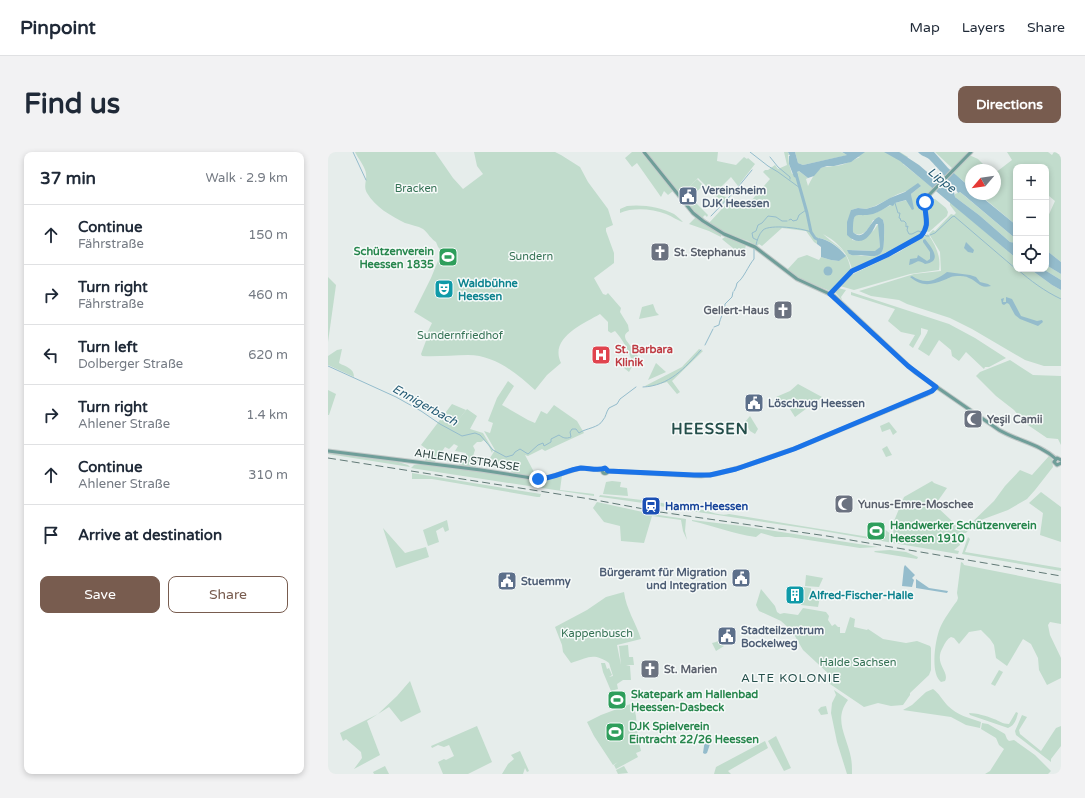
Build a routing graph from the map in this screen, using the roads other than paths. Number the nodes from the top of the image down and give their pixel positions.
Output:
1 (644, 152) edge
2 (971, 152) edge
3 (830, 294) junction
4 (936, 387) junction
5 (328, 451) edge
6 (1056, 459) junction
7 (1061, 460) edge
8 (1061, 463) edge

1 - 3 main road
2 - 3 main road
3 - 4 main road
4 - 5 main road, AHLENER STRASSE
4 - 6 main road
6 - 7 main road
6 - 8 main road

